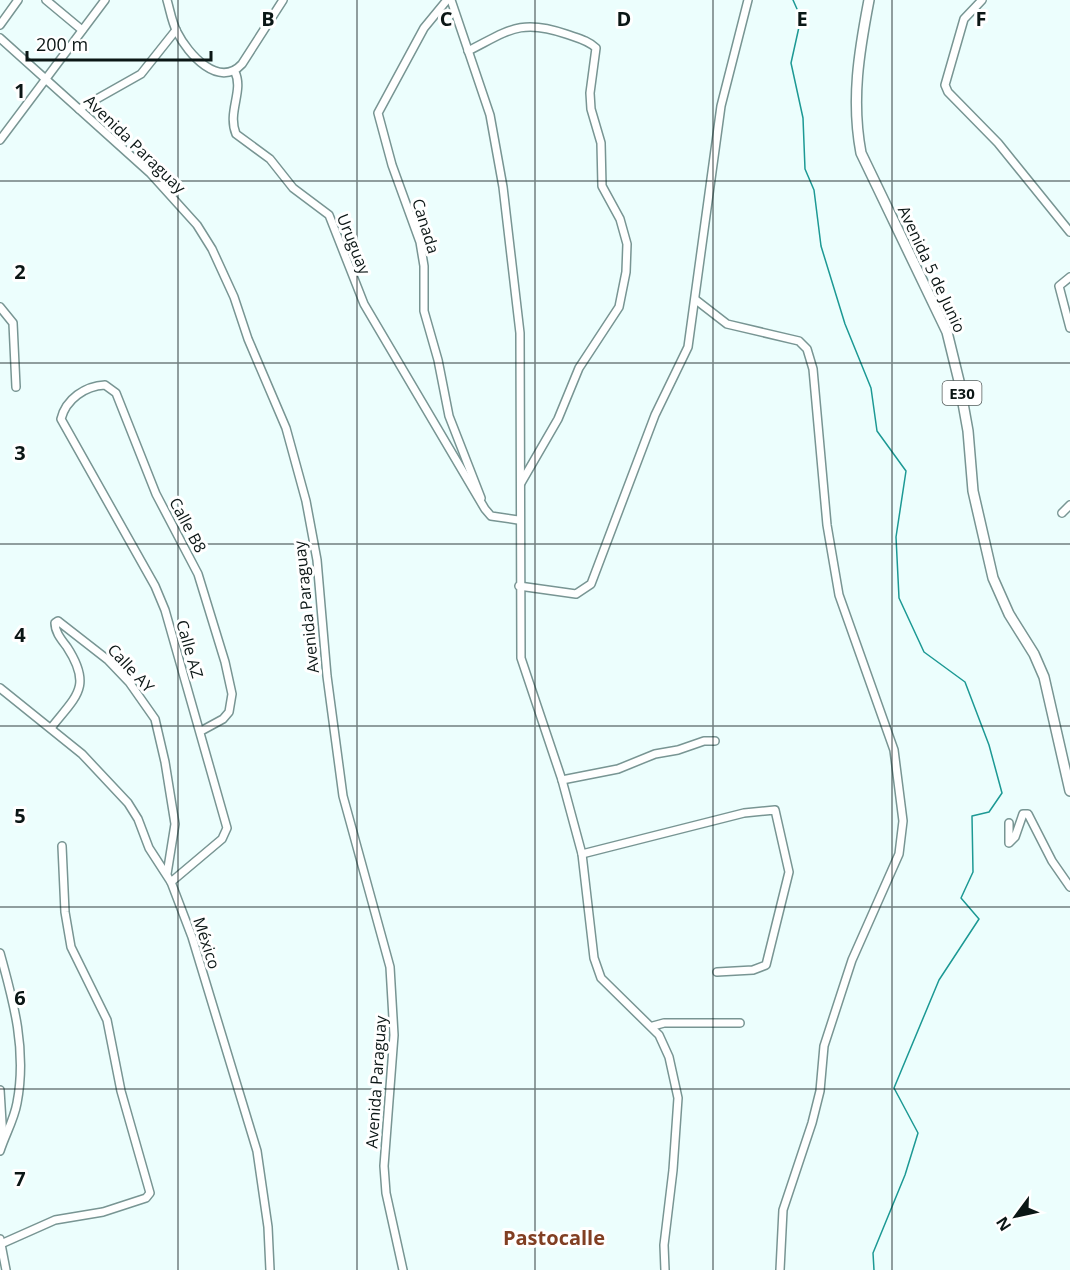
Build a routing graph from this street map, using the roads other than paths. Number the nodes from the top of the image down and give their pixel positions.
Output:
1 (18, 0) edge
2 (46, 0) edge
3 (105, 0) edge
4 (168, 0) edge
5 (283, 0) edge
6 (449, 0) edge
7 (748, 0) edge
8 (869, 0) edge
9 (982, 0) edge
10 (0, 25) edge
11 (82, 30) junction
12 (176, 30) junction
13 (0, 38) edge
14 (468, 51) junction
15 (235, 72) junction
16 (46, 80) junction
17 (79, 109) junction
18 (0, 140) edge
19 (1070, 232) edge
20 (1070, 277) edge
21 (696, 300) junction
22 (0, 307) edge
23 (1070, 328) edge
24 (16, 387) dead end
25 (61, 419) joint
26 (519, 486) junction
27 (1070, 505) edge
28 (485, 509) junction
29 (1062, 513) dead end
30 (518, 520) junction
31 (519, 586) junction
32 (0, 688) edge
33 (51, 728) junction
34 (201, 731) junction
35 (715, 741) dead end
36 (562, 780) junction
37 (1070, 791) edge
38 (1009, 823) dead end
39 (62, 846) dead end
40 (582, 854) junction
41 (167, 874) junction
42 (171, 882) junction
43 (1070, 887) edge
44 (0, 953) edge
45 (717, 972) dead end
46 (740, 1023) dead end
47 (652, 1026) junction
48 (0, 1090) edge
49 (3, 1141) junction
50 (0, 1151) edge
51 (1, 1241) edge
52 (6, 1270) edge
53 (270, 1270) edge
54 (403, 1270) edge
55 (665, 1270) edge
56 (780, 1270) edge

1 - 10 street
2 - 11 street
3 - 11 street
4 - 12 street
5 - 15 street
6 - 14 street
6 - 28 street, Canada
7 - 21 street
8 - 37 main road, Avenida 5 de Junio / E30
9 - 19 street
11 - 16 street
12 - 15 street
12 - 17 street
13 - 16 street, Avenida Paraguay
14 - 26 street
14 - 26 street
15 - 28 street, Uruguay
16 - 17 street, Avenida Paraguay
16 - 18 street
17 - 54 street, Avenida Paraguay
20 - 23 street
21 - 31 street
21 - 56 street
22 - 24 street
25 - 34 street, Calle AZ
25 - 34 street, Calle B8
26 - 30 street
27 - 29 street
28 - 30 street
30 - 31 street
31 - 36 street
32 - 33 street, México
33 - 41 street, México
33 - 41 street, Calle AY
34 - 42 street, Calle AZ
35 - 36 street
36 - 40 street
38 - 43 street
39 - 51 street
40 - 45 street
40 - 47 street
41 - 42 street, México
42 - 53 street, México
44 - 49 street
46 - 47 street
47 - 55 street
48 - 49 street
49 - 50 street
51 - 52 street

